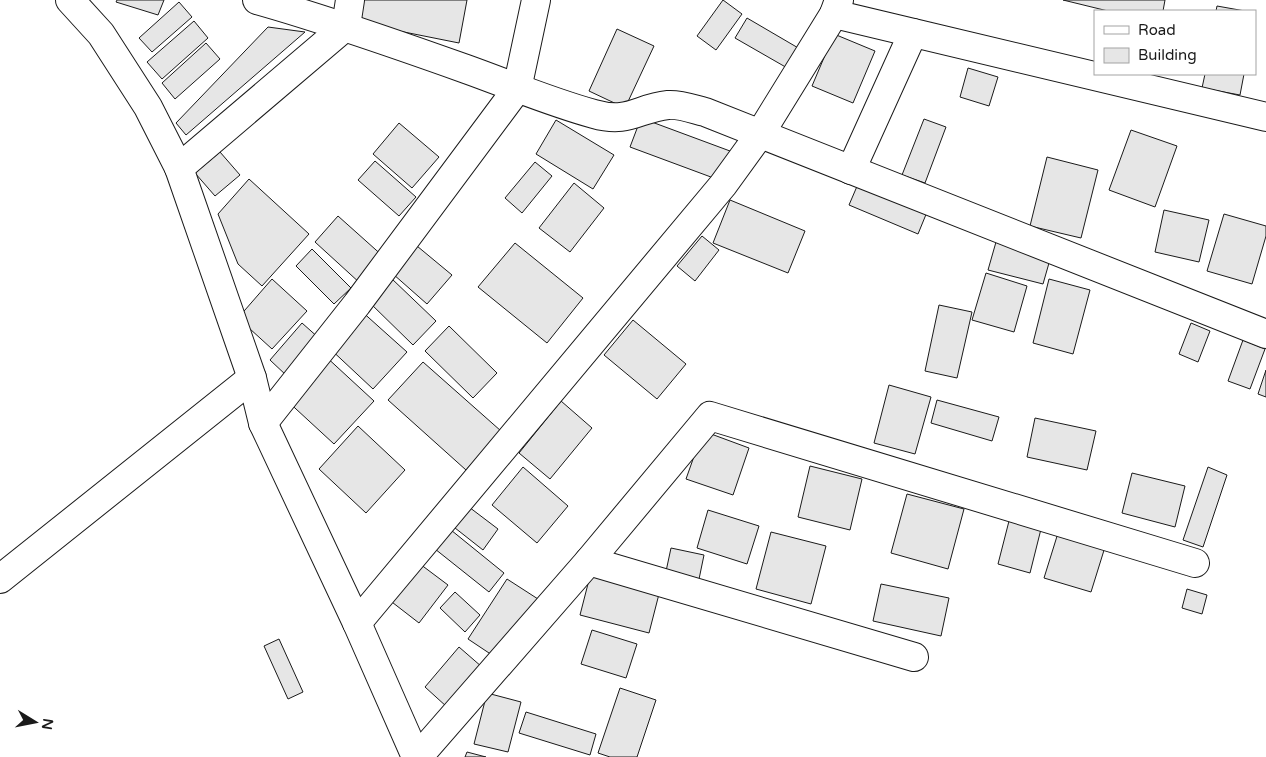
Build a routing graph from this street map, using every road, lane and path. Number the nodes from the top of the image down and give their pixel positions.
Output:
1 (70, 0) edge
2 (257, 0) edge
3 (536, 0) edge
4 (836, 7) edge
5 (348, 13) edge
6 (913, 33) junction
7 (517, 89) junction
8 (1266, 117) edge
9 (760, 134) junction
10 (180, 168) junction
11 (851, 170) junction
12 (1266, 334) edge
13 (252, 378) junction
14 (262, 423) junction
15 (589, 561) junction
16 (1195, 563) dead end
17 (0, 579) edge
18 (357, 624) junction
19 (914, 657) dead end
20 (417, 757) edge

1 - 10 street
2 - 5 street
3 - 7 street
4 - 6 street
4 - 9 street
5 - 7 street
5 - 10 street
6 - 8 street
6 - 11 street
7 - 9 street
7 - 14 street
9 - 11 street
9 - 18 street
10 - 13 street
11 - 12 street
13 - 14 street
13 - 17 street
14 - 18 street
15 - 16 street
15 - 19 street
15 - 20 street
18 - 20 street

